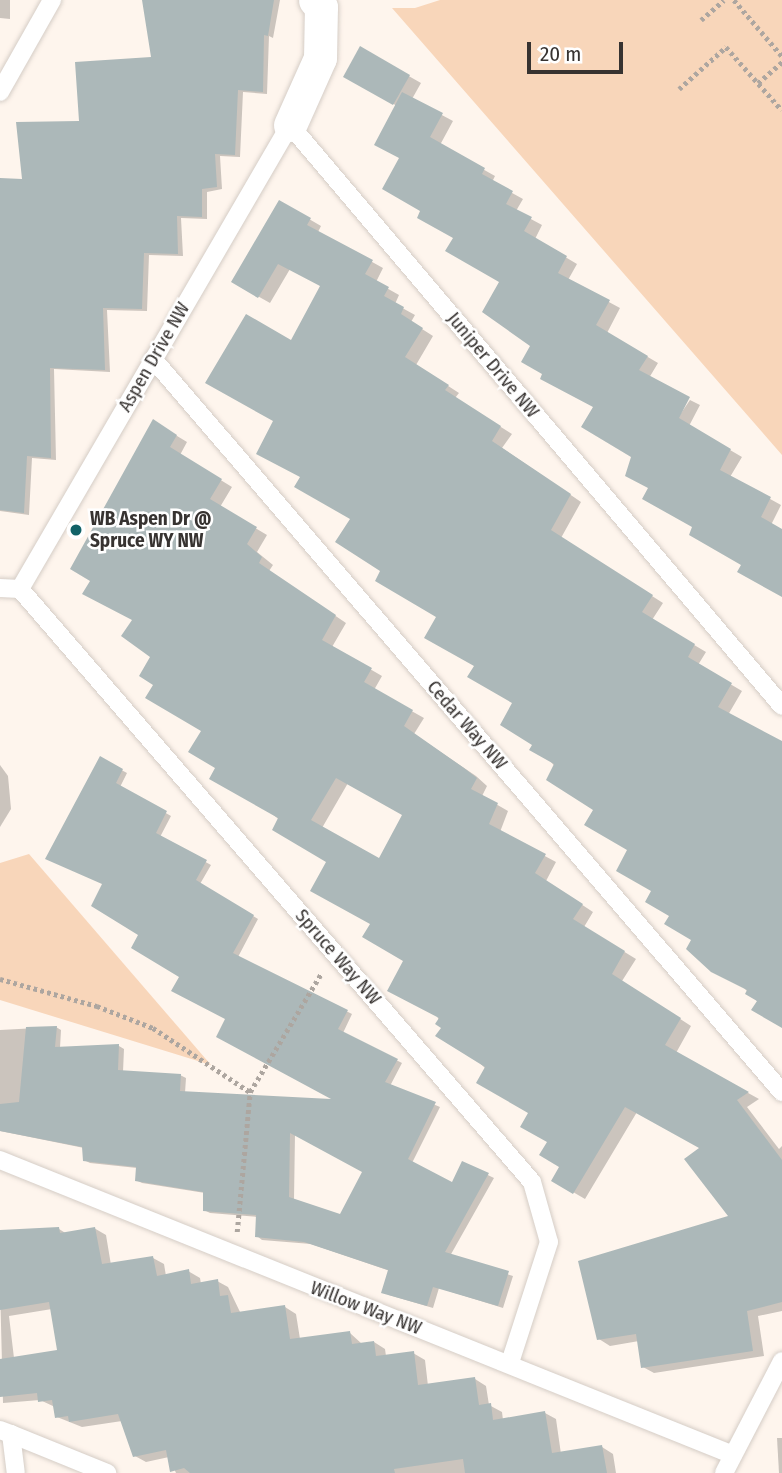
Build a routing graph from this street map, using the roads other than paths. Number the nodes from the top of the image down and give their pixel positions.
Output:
1 (52, 0) edge
2 (315, 0) edge
3 (0, 92) edge
4 (290, 125) junction
5 (153, 359) junction
6 (0, 588) edge
7 (20, 589) junction
8 (782, 706) edge
9 (782, 1092) edge
10 (0, 1160) edge
11 (782, 1360) edge
12 (510, 1363) junction
13 (6, 1432) edge
14 (733, 1455) junction
15 (16, 1473) edge
16 (107, 1473) edge
17 (724, 1473) edge

1 - 3 lane
2 - 4 street
4 - 5 lane, Aspen Drive NW
4 - 8 lane, Juniper Drive NW
5 - 7 lane, Aspen Drive NW
5 - 9 lane, Cedar Way NW
6 - 7 lane
7 - 12 lane, Spruce Way NW
10 - 12 lane, Willow Way NW
11 - 14 lane
12 - 14 lane, Willow Way NW
13 - 15 lane
13 - 16 lane
14 - 17 lane

